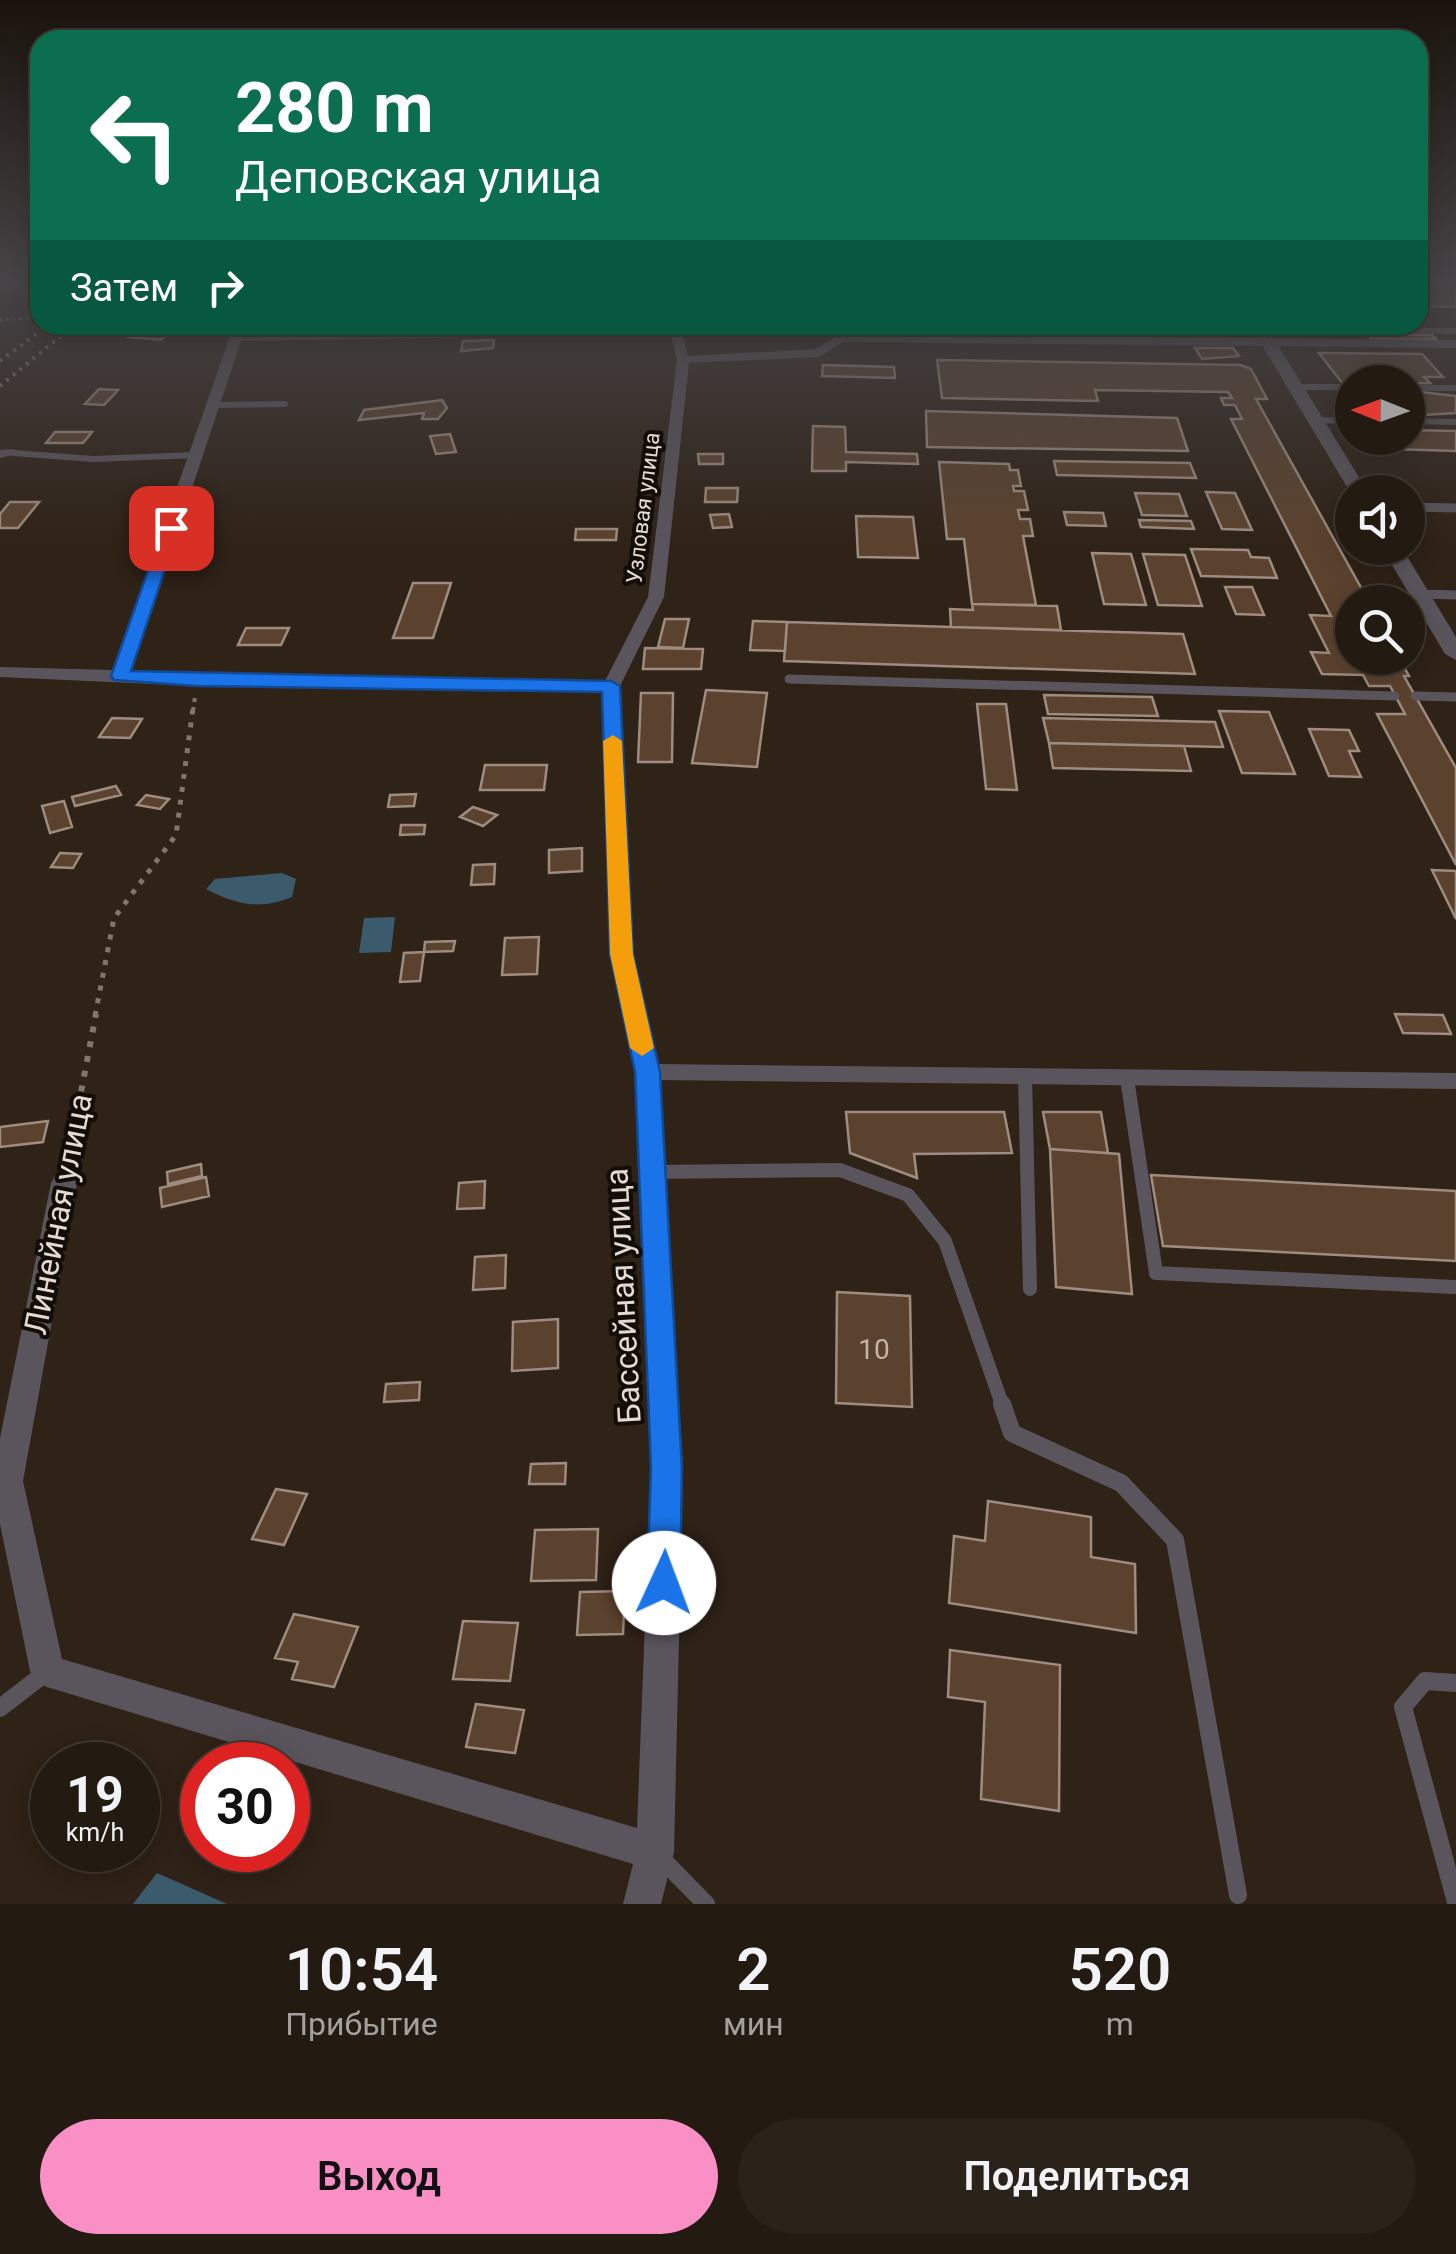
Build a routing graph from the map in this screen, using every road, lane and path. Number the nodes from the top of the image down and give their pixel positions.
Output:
1 (225, 371) edge
2 (682, 371) edge
3 (1285, 371) edge
4 (1295, 387) junction
5 (1335, 387) edge
6 (1425, 388) edge
7 (1456, 388) edge
8 (285, 404) dead end
9 (213, 405) junction
10 (1315, 420) junction
11 (1335, 421) edge
12 (1425, 422) edge
13 (1456, 422) edge
14 (7, 453) edge
15 (197, 455) junction
16 (1349, 475) edge
17 (1425, 507) edge
18 (1456, 508) edge
19 (1425, 594) edge
20 (1456, 595) edge
21 (1425, 602) edge
22 (1453, 645) edge
23 (0, 672) edge
24 (120, 676) junction
25 (789, 678) dead end
26 (198, 681) junction
27 (611, 686) junction
28 (1395, 696) dead end
29 (1416, 696) dead end
30 (1456, 698) edge
31 (648, 1072) junction
32 (1024, 1076) junction
33 (1127, 1078) junction
34 (1456, 1081) edge
35 (652, 1172) junction
36 (64, 1183) joint
37 (1454, 1286) edge
38 (1030, 1289) dead end
39 (48, 1671) junction
40 (1456, 1683) edge
41 (0, 1708) edge
42 (656, 1852) junction
43 (1238, 1894) dead end
44 (1456, 1902) edge
45 (642, 1904) edge
46 (706, 1904) edge

1 - 9 street
2 - 27 street, Узловая улица
3 - 4 street
4 - 5 lane
4 - 10 street
6 - 7 lane
8 - 9 lane
9 - 15 street
10 - 11 lane
10 - 16 street
12 - 13 lane
14 - 15 lane
15 - 24 street
17 - 18 lane
19 - 20 lane
21 - 22 street
23 - 24 street
24 - 26 street
25 - 28 lane
26 - 27 street
26 - 36 path, Линейная улица
27 - 31 street, Бассейная улица
29 - 30 lane
31 - 32 street
31 - 35 street, Бассейная улица
32 - 33 street
32 - 38 lane
33 - 34 street
33 - 37 lane
35 - 42 street, Бассейная улица
35 - 43 lane
36 - 39 street, Линейная улица
39 - 41 lane
39 - 42 street
40 - 44 lane
42 - 45 street, Бассейная улица
42 - 46 lane

